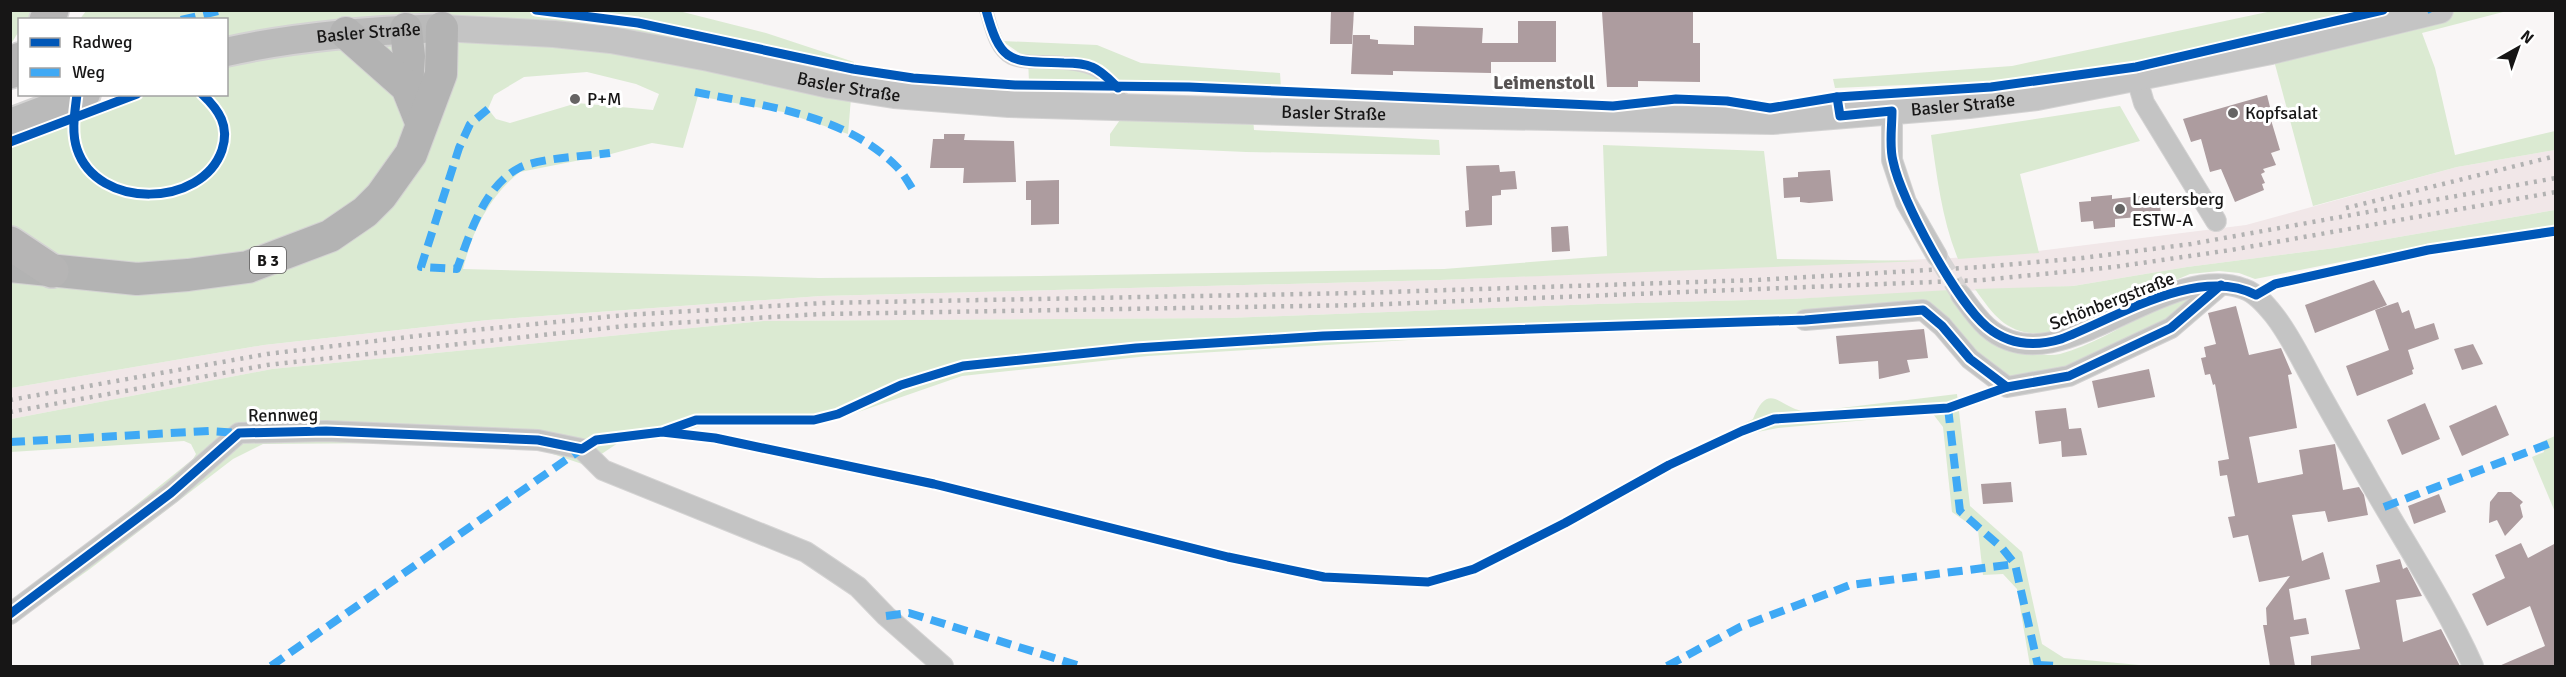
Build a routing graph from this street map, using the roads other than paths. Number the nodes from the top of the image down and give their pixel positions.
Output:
1 (986, 10) edge
2 (2439, 10) edge
3 (441, 19) edge
4 (406, 20) edge
5 (346, 33) junction
6 (228, 52) edge
7 (2137, 79) junction
8 (407, 87) junction
9 (81, 96) edge
10 (1127, 106) junction
11 (1892, 111) junction
12 (421, 122) junction
13 (10, 123) edge
14 (2216, 221) dead end
15 (10, 243) edge
16 (1937, 256) tunnel mouth
17 (10, 266) edge
18 (52, 271) junction
19 (2221, 285) junction
20 (1961, 295) tunnel mouth
21 (1805, 320) dead end
22 (10, 614) edge
23 (943, 666) edge
24 (2473, 666) edge

1 - 10 lane
2 - 7 street, Basler Straße
3 - 4 main road, Basler Straße
3 - 10 street, Basler Straße
3 - 12 main road
4 - 5 main road, Basler Straße
4 - 8 main road
5 - 6 main road, Basler Straße
5 - 8 main road
7 - 11 street, Basler Straße
7 - 14 street
8 - 12 main road
9 - 13 main road
10 - 11 street, Basler Straße
11 - 16 street
12 - 18 main road, B 3
15 - 18 highway, B 3
17 - 18 main road
19 - 20 street, Schönbergstraße
19 - 21 street
19 - 24 street, Schönbergstraße
22 - 23 street, Rennweg

